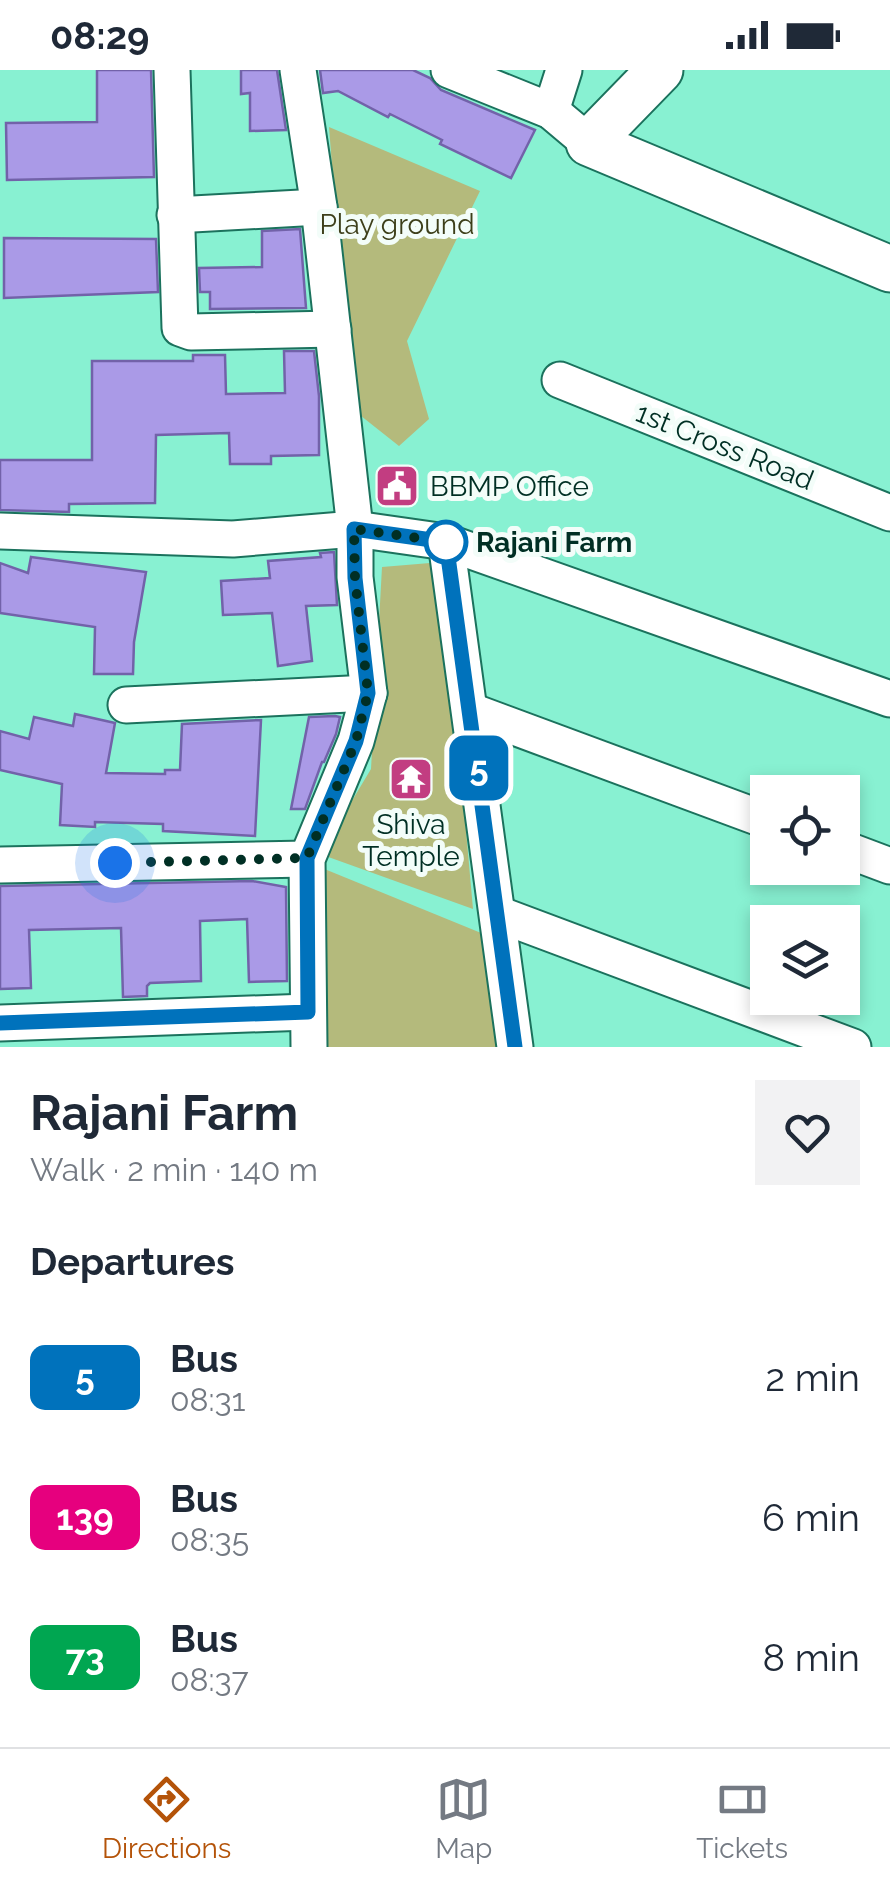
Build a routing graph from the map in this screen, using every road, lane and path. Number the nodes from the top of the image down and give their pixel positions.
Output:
1 (172, 70) edge
2 (298, 70) edge
3 (449, 70) edge
4 (564, 70) edge
5 (660, 70) edge
6 (551, 112) junction
7 (588, 143) junction
8 (320, 207) junction
9 (175, 216) junction
10 (890, 269) edge
11 (333, 329) junction
12 (560, 380) dead end
13 (890, 513) edge
14 (354, 529) junction
15 (0, 531) edge
16 (446, 542) junction
17 (368, 693) junction
18 (890, 699) edge
19 (126, 705) dead end
20 (471, 711) junction
21 (750, 814) edge
22 (860, 855) edge
23 (307, 858) junction
24 (0, 865) edge
25 (890, 866) edge
26 (498, 914) junction
27 (0, 1023) edge
28 (308, 1030) edge
29 (515, 1047) edge
30 (853, 1047) edge

1 - 9 street
2 - 8 street
3 - 6 street
4 - 6 street
5 - 7 street
6 - 7 street
7 - 10 street
8 - 9 street
8 - 11 street
9 - 11 street
11 - 14 street
12 - 13 street, 1st Cross Road
14 - 15 street
14 - 16 street
14 - 17 street
16 - 18 street
16 - 20 street
17 - 19 street
17 - 23 street
20 - 21 street
20 - 26 street
22 - 25 street
23 - 24 street
23 - 28 street
26 - 29 street
26 - 30 street
27 - 28 street

